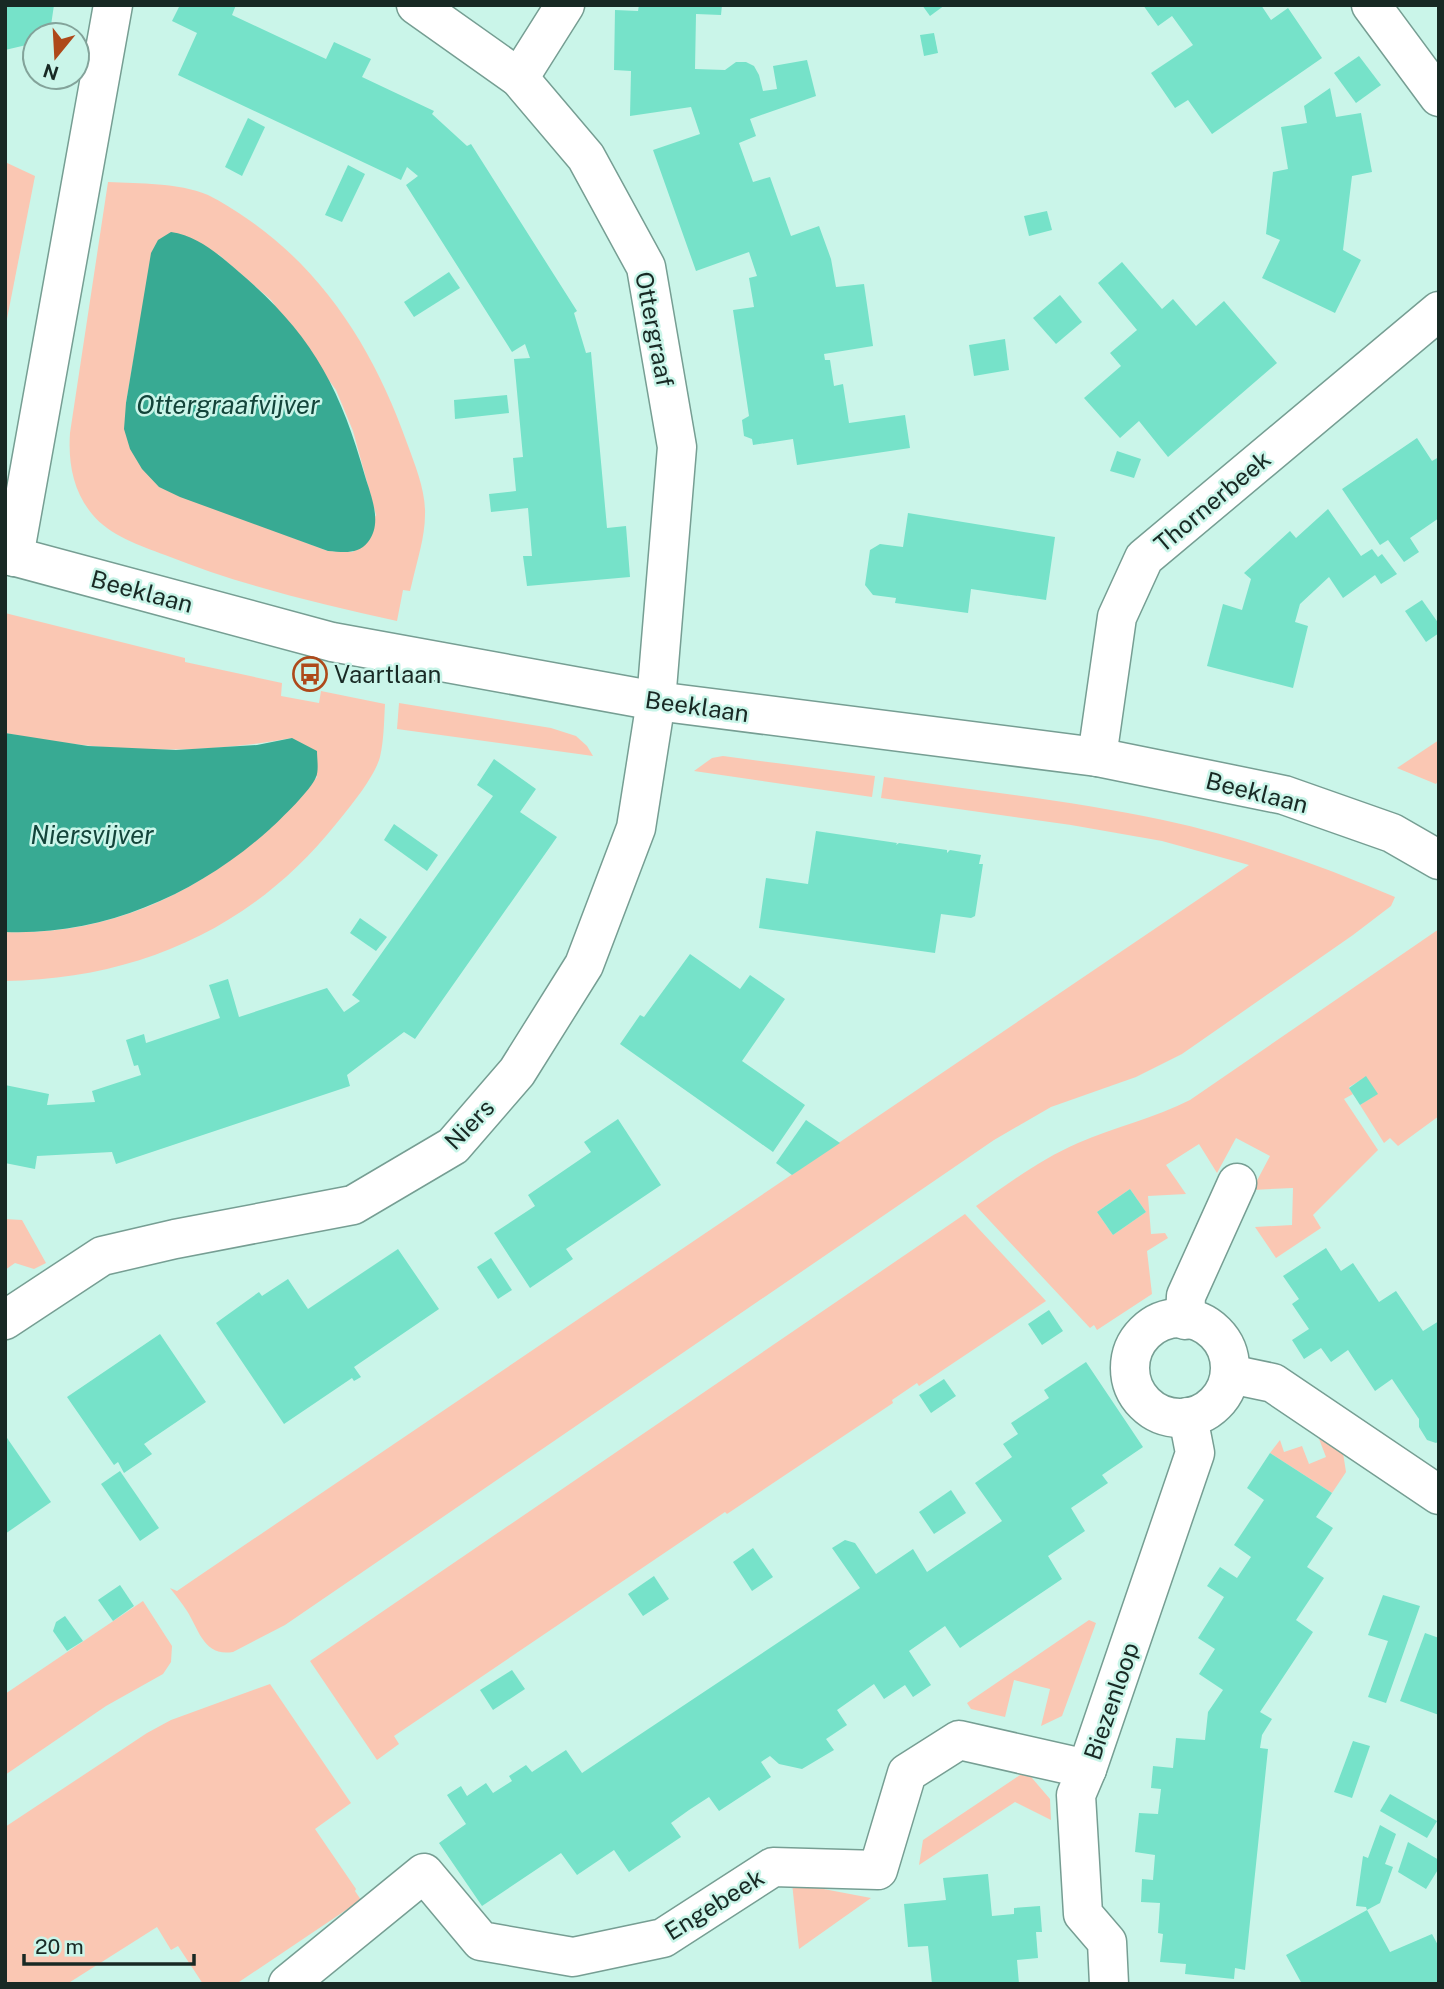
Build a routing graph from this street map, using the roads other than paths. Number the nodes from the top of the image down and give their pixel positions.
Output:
1 (113, 5) edge
2 (416, 5) edge
3 (565, 5) edge
4 (1371, 5) edge
5 (519, 78) junction
6 (1439, 97) edge
7 (1439, 311) edge
8 (10, 556) edge
9 (656, 701) junction
10 (1097, 757) junction
11 (1439, 860) edge
12 (1237, 1183) dead end
13 (5, 1320) edge
14 (1185, 1320) junction
15 (1230, 1374) junction
16 (1188, 1418) junction
17 (1439, 1495) edge
18 (1087, 1769) junction
19 (288, 1984) edge
20 (1109, 1984) edge

1 - 8 street
2 - 5 street, Ottergraaf
3 - 5 street
4 - 6 street
5 - 9 street, Ottergraaf
7 - 10 street, Thornerbeek
8 - 9 street, Beeklaan
9 - 10 street, Beeklaan
9 - 13 street, Niers
10 - 11 street, Beeklaan
12 - 14 street
14 - 15 street
14 - 16 street
15 - 16 street
15 - 17 street
16 - 18 street, Biezenloop
18 - 19 street, Engebeek
18 - 20 street, Biezenloop

